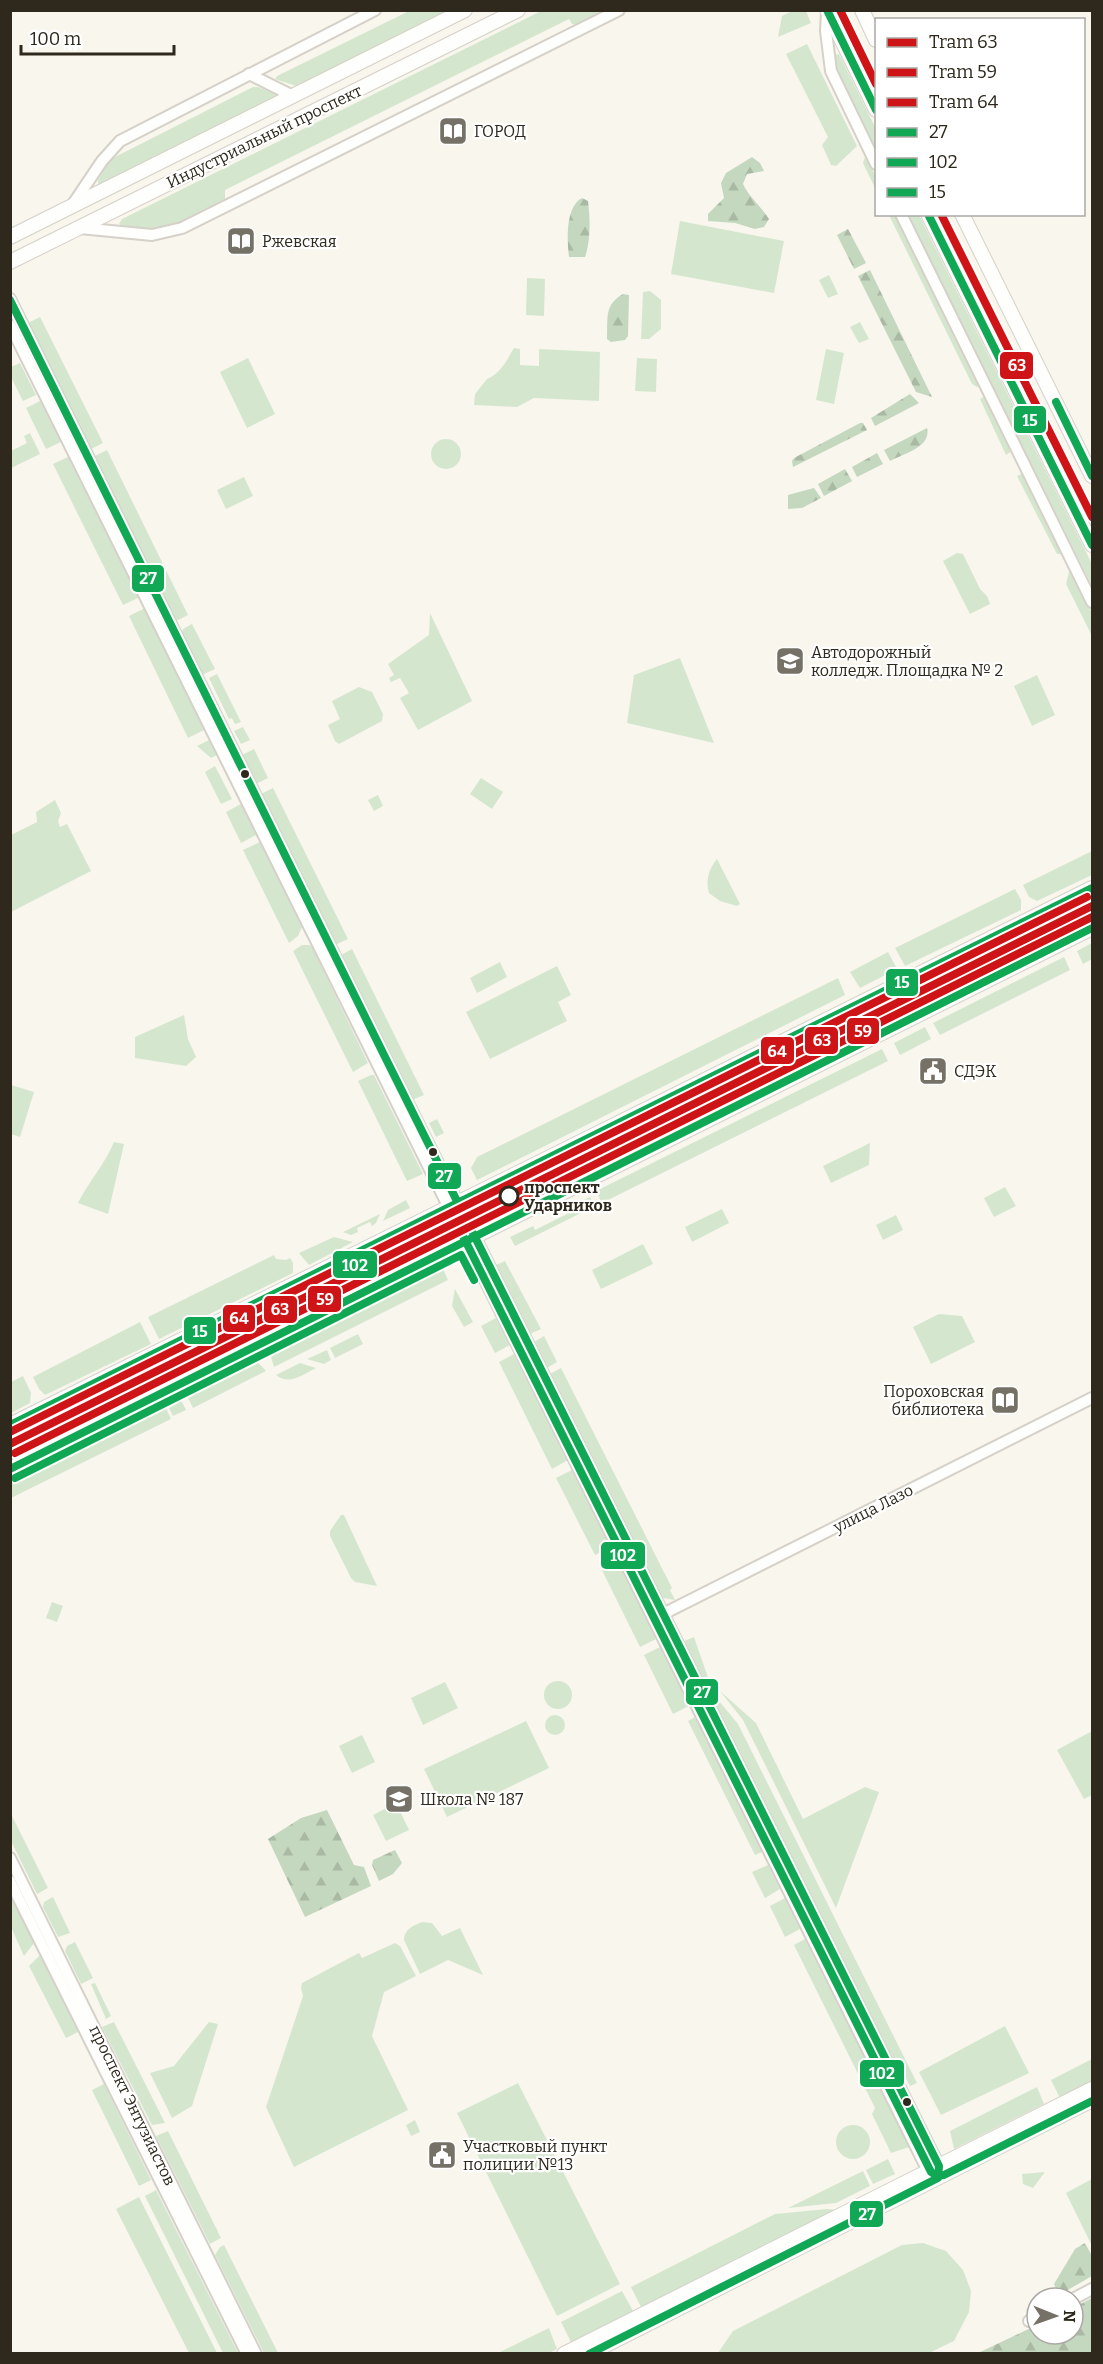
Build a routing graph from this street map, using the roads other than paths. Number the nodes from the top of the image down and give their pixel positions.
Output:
1 (375, 10) edge
2 (465, 10) edge
3 (518, 10) edge
4 (619, 10) edge
5 (862, 10) edge
6 (827, 11) edge
7 (875, 38) edge
8 (249, 74) junction
9 (293, 96) junction
10 (875, 108) edge
11 (875, 162) edge
12 (71, 207) junction
13 (902, 216) edge
14 (929, 216) edge
15 (963, 216) edge
16 (80, 228) junction
17 (10, 237) edge
18 (10, 262) edge
19 (10, 298) edge
20 (10, 325) edge
21 (1092, 476) edge
22 (1092, 545) edge
23 (1092, 602) edge
24 (1092, 888) edge
25 (1092, 928) edge
26 (453, 1205) junction
27 (470, 1239) junction
28 (1092, 1398) edge
29 (10, 1425) edge
30 (10, 1469) edge
31 (658, 1616) junction
32 (10, 1858) edge
33 (10, 1881) edge
34 (1092, 2089) edge
35 (1092, 2100) edge
36 (935, 2172) junction
37 (247, 2354) edge
38 (256, 2354) edge
39 (564, 2354) edge
40 (588, 2354) edge

1 - 8 street
2 - 9 main road, Индустриальный проспект
3 - 16 main road, Индустриальный проспект
4 - 16 street
5 - 7 main road
6 - 10 main road
6 - 11 street
8 - 9 street
8 - 12 street
9 - 12 main road, Индустриальный проспект
12 - 17 main road, Индустриальный проспект
13 - 23 street
14 - 22 main road
15 - 21 main road
16 - 18 main road, Индустриальный проспект
19 - 26 street
20 - 26 street
24 - 26 main road
25 - 27 main road
26 - 27 street
26 - 29 main road
27 - 30 main road
27 - 31 street
28 - 31 street, улица Лазо
31 - 36 street
32 - 38 street, проспект Энтузиастов
33 - 37 street, проспект Энтузиастов
34 - 36 main road
35 - 36 main road
36 - 39 main road
36 - 40 main road

